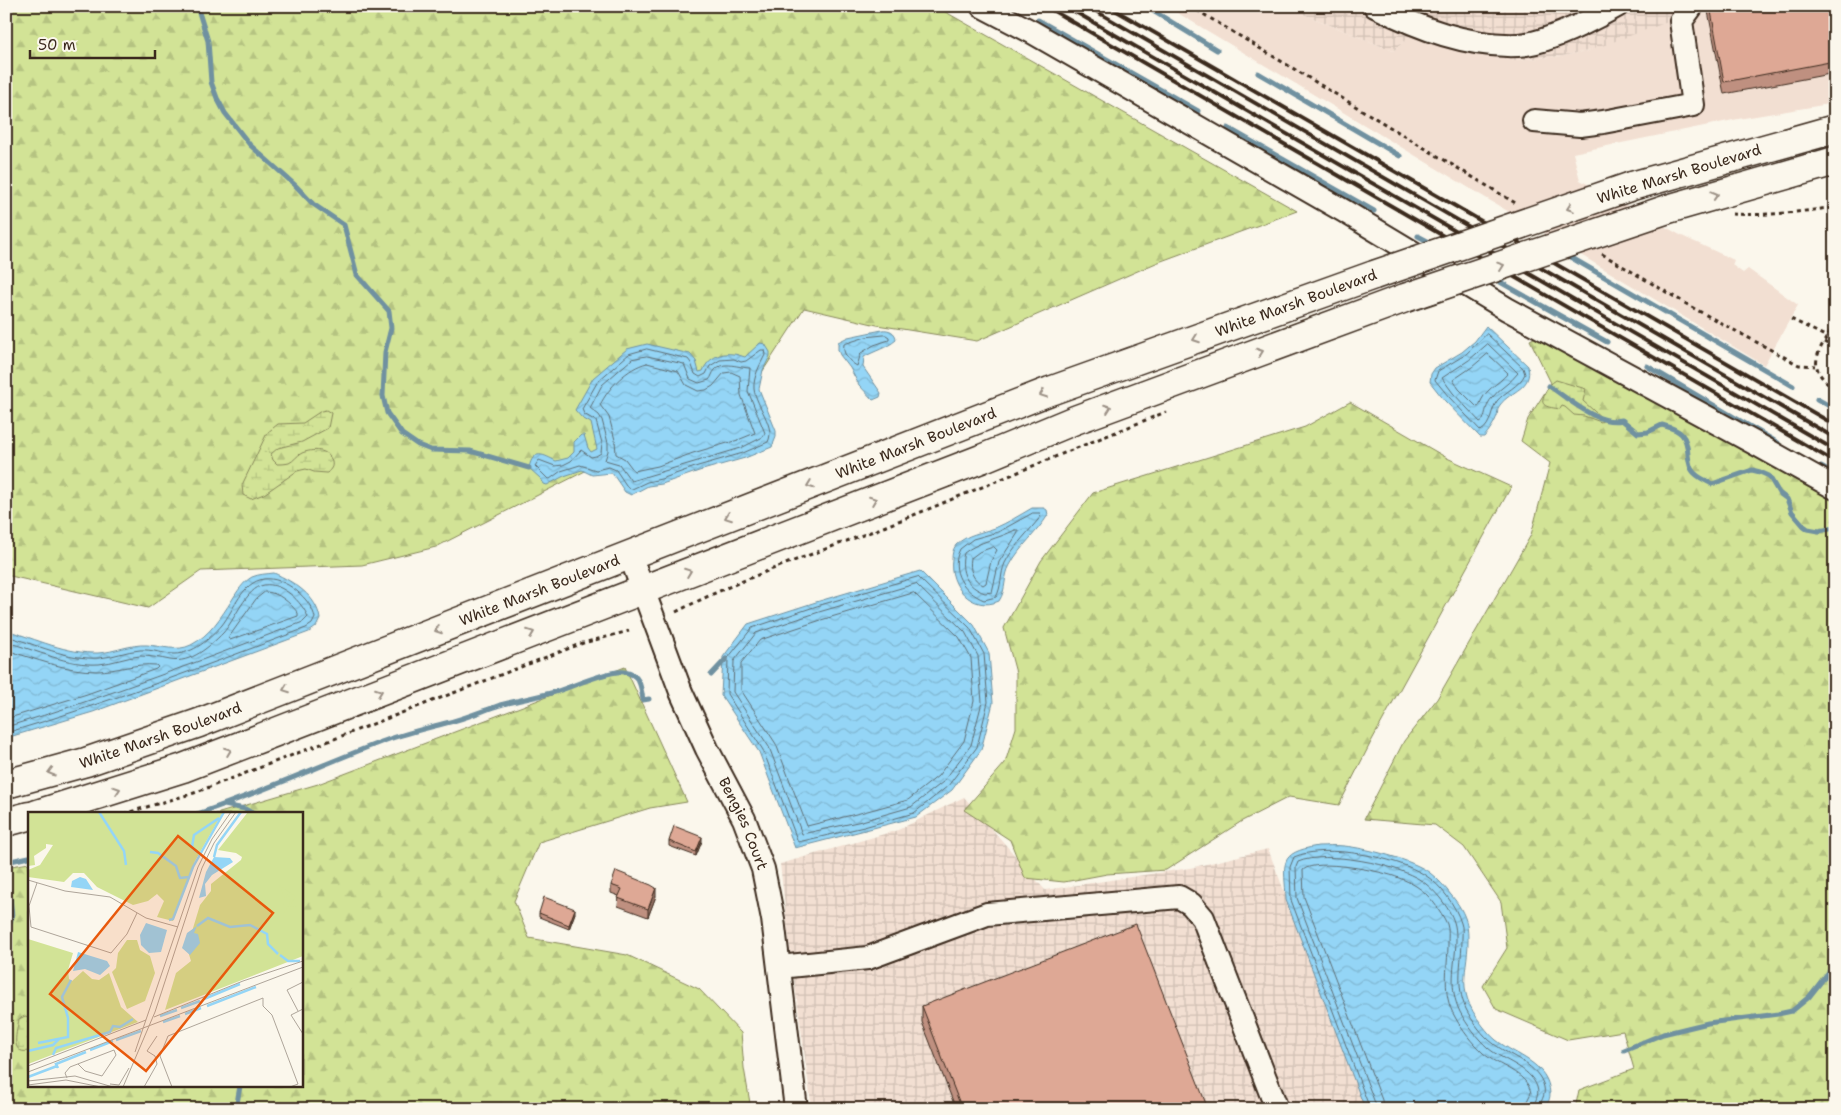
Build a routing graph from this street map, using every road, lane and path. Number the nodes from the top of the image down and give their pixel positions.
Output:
1 (982, 6) edge
2 (1190, 6) edge
3 (1375, 6) edge
4 (1617, 6) edge
5 (1692, 6) edge
6 (1534, 121) dead end
7 (1835, 129) edge
8 (1835, 161) edge
9 (1835, 207) edge
10 (1525, 208) dead end
11 (1729, 214) dead end
12 (1602, 254) dead end
13 (1791, 318) dead end
14 (1835, 324) edge
15 (1827, 337) junction
16 (1824, 342) junction
17 (1835, 348) edge
18 (1815, 366) junction
19 (1835, 388) edge
20 (1172, 409) dead end
21 (1835, 488) edge
22 (630, 555) junction
23 (643, 589) junction
24 (676, 612) dead end
25 (629, 631) dead end
26 (6, 784) edge
27 (43, 812) edge
28 (131, 812) edge
29 (28, 816) edge
30 (6, 822) edge
31 (779, 967) junction
32 (796, 1109) edge
33 (1277, 1109) edge

1 - 21 street
2 - 10 path
3 - 4 street
5 - 6 street
7 -> 22 main road, White Marsh Boulevard, bridge
23 -> 8 main road, White Marsh Boulevard, bridge
9 - 11 path
12 - 18 path
13 - 15 path
14 - 15 path
15 - 16 path
16 - 17 path
16 - 18 path
18 - 19 path
20 - 24 path
22 - 23 street, Bengies Court
22 -> 26 main road, White Marsh Boulevard
27 -> 23 main road, White Marsh Boulevard
23 - 31 street, Bengies Court
25 - 28 path
29 - 30 main road
31 - 32 street, Bengies Court
31 - 33 street

